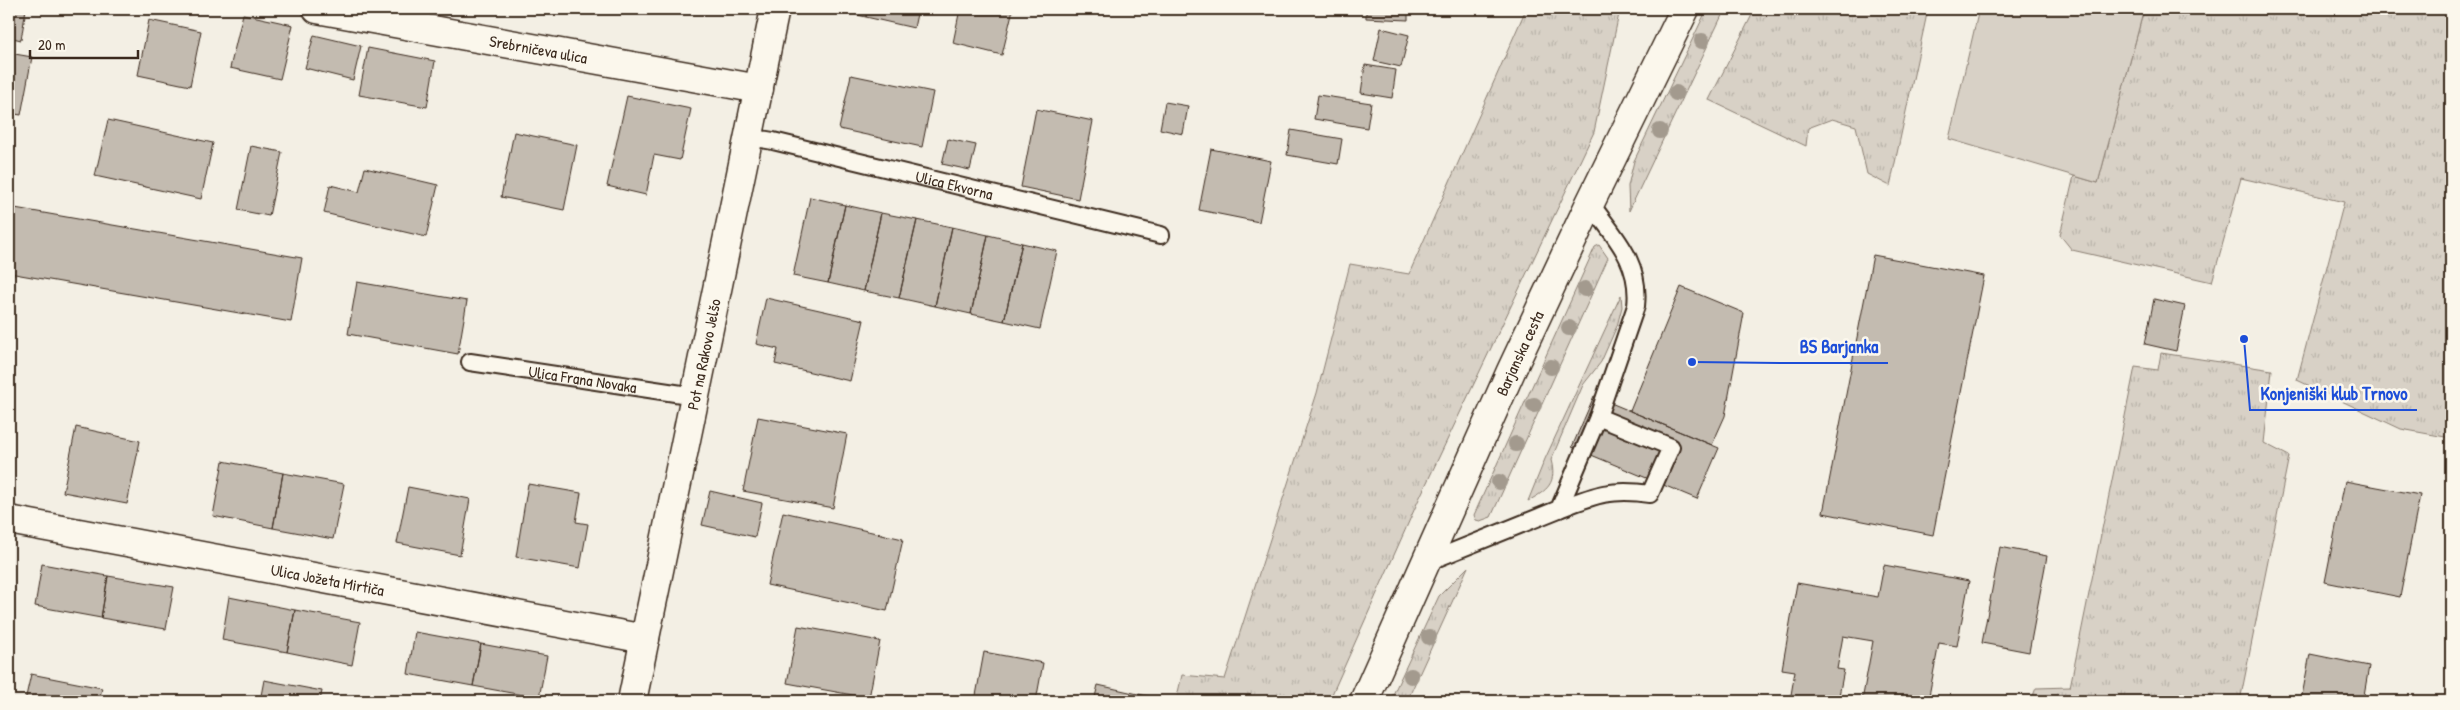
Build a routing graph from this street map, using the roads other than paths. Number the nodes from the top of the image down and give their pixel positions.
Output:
1 (317, 9) edge
2 (775, 9) edge
3 (1685, 9) edge
4 (759, 89) junction
5 (749, 138) junction
6 (1590, 203) junction
7 (1161, 235) dead end
8 (470, 362) dead end
9 (695, 396) junction
10 (1598, 417) junction
11 (1559, 508) junction
12 (9, 520) edge
13 (1425, 562) junction
14 (645, 639) junction
15 (632, 701) edge
16 (1364, 701) edge

1 - 4 street, Srebrničeva ulica
2 - 4 street, Pot na Rakovo Jelšo
3 - 6 street, Barjanska cesta
4 - 5 street, Pot na Rakovo Jelšo
5 - 7 lane, Ulica Ekvorna
5 - 9 street, Pot na Rakovo Jelšo
6 - 10 lane
6 - 13 street, Barjanska cesta
8 - 9 lane, Ulica Frana Novaka
9 - 14 street, Pot na Rakovo Jelšo
10 - 11 lane
10 - 11 lane
11 - 13 lane
12 - 14 street, Ulica Jožeta Mirtiča
13 - 16 street, Barjanska cesta
14 - 15 street, Pot na Rakovo Jelšo

